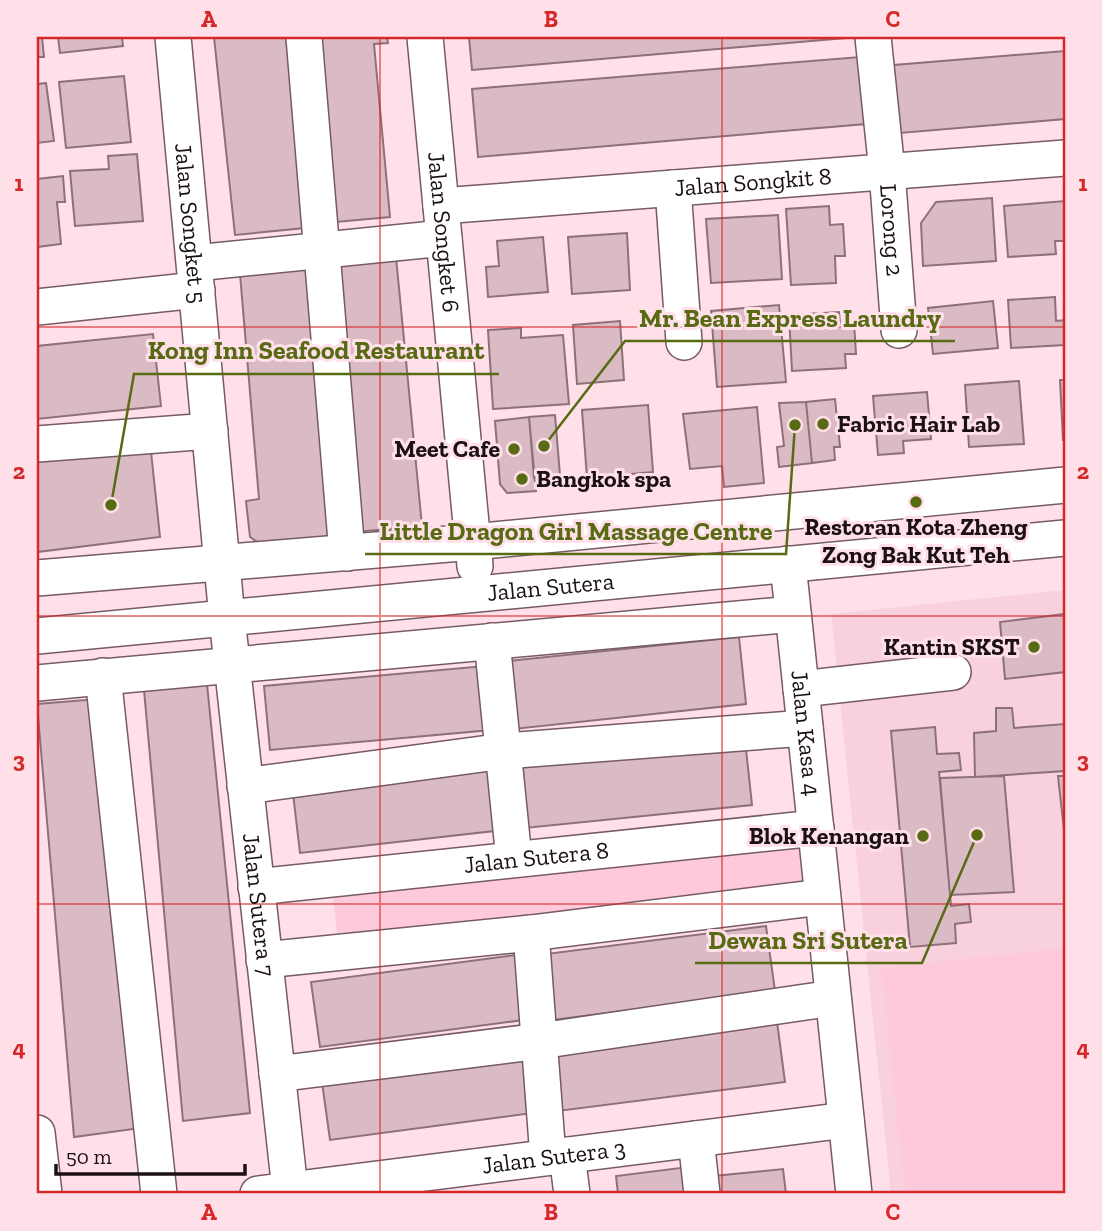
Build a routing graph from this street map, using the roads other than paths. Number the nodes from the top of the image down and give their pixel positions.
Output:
1 (173, 37) edge
2 (304, 37) edge
3 (425, 37) edge
4 (873, 37) edge
5 (1065, 158) edge
6 (887, 172) junction
7 (673, 188) junction
8 (442, 222) junction
9 (321, 249) junction
10 (196, 276) junction
11 (37, 307) edge
12 (900, 330) dead end
13 (684, 342) dead end
14 (210, 431) junction
15 (37, 444) edge
16 (1065, 485) edge
17 (1065, 538) edge
18 (473, 542) junction
19 (347, 553) junction
20 (222, 563) junction
21 (788, 564) junction
22 (37, 578) edge
23 (477, 594) junction
24 (793, 614) junction
25 (227, 618) junction
26 (37, 636) edge
27 (492, 641) junction
28 (232, 664) junction
29 (953, 672) dead end
30 (103, 676) junction
31 (37, 683) edge
32 (801, 689) junction
33 (805, 728) junction
34 (504, 751) junction
35 (245, 786) junction
36 (816, 828) junction
37 (514, 859) junction
38 (256, 887) junction
39 (822, 897) junction
40 (531, 933) junction
41 (264, 960) junction
42 (833, 998) junction
43 (540, 1041) junction
44 (277, 1074) junction
45 (846, 1120) junction
46 (37, 1133) edge
47 (696, 1139) junction
48 (558, 1156) junction
49 (274, 1192) edge
50 (44, 1194) edge
51 (159, 1194) edge
52 (572, 1194) edge
53 (702, 1194) edge
54 (854, 1194) edge

1 - 10 street, Jalan Songket 5
2 - 9 street
3 - 8 street, Jalan Songket 6
4 - 6 street, Lorong 2
5 - 6 street, Jalan Songkit 8
6 - 7 street, Jalan Songkit 8
6 - 12 street, Lorong 2
7 - 8 street, Jalan Songkit 8
7 - 13 street
8 - 9 street, Jalan Songkit 8
8 - 18 street, Jalan Songket 6
9 - 10 street, Jalan Songkit 8
9 - 19 street
10 - 11 street, Jalan Songkit 8
10 - 14 street, Jalan Songket 5
14 - 15 street
14 - 20 street, Jalan Songket 5
16 - 18 street
17 - 21 street, Jalan Sutera
18 - 19 street
18 - 23 street, Jalan Songket 6
19 - 20 street
20 - 22 street
20 - 25 street, Jalan Songket 5
21 - 23 street, Jalan Sutera
21 - 24 street, Jalan Kasa 4
23 - 25 street, Jalan Sutera
24 - 27 street, Jalan Sutera
24 - 32 street, Jalan Kasa 4
25 - 26 street, Jalan Sutera
25 - 28 street, Jalan Sutera 7
27 - 28 street, Jalan Sutera
27 - 34 street
28 - 30 street, Jalan Sutera
28 - 35 street, Jalan Sutera 7
29 - 32 street
30 - 31 street, Jalan Sutera
30 - 51 street
32 - 33 street, Jalan Kasa 4
33 - 34 street
33 - 36 street, Jalan Kasa 4
34 - 35 street
34 - 37 street
35 - 38 street, Jalan Sutera 7
36 - 37 street, Jalan Sutera 8
36 - 39 street, Jalan Kasa 4
37 - 38 street, Jalan Sutera 8
38 - 41 street, Jalan Sutera 7
39 - 40 street
39 - 42 street, Jalan Kasa 4
40 - 41 street
40 - 43 street
41 - 44 street, Jalan Sutera 7
42 - 43 street
42 - 45 street, Jalan Kasa 4
43 - 44 street
43 - 48 street
44 - 49 street, Jalan Sutera 7
45 - 47 street, Jalan Sutera 3
45 - 54 street, Jalan Kasa 4
46 - 50 street
47 - 48 street, Jalan Sutera 3
47 - 53 street
48 - 49 street, Jalan Sutera 3
48 - 52 street

